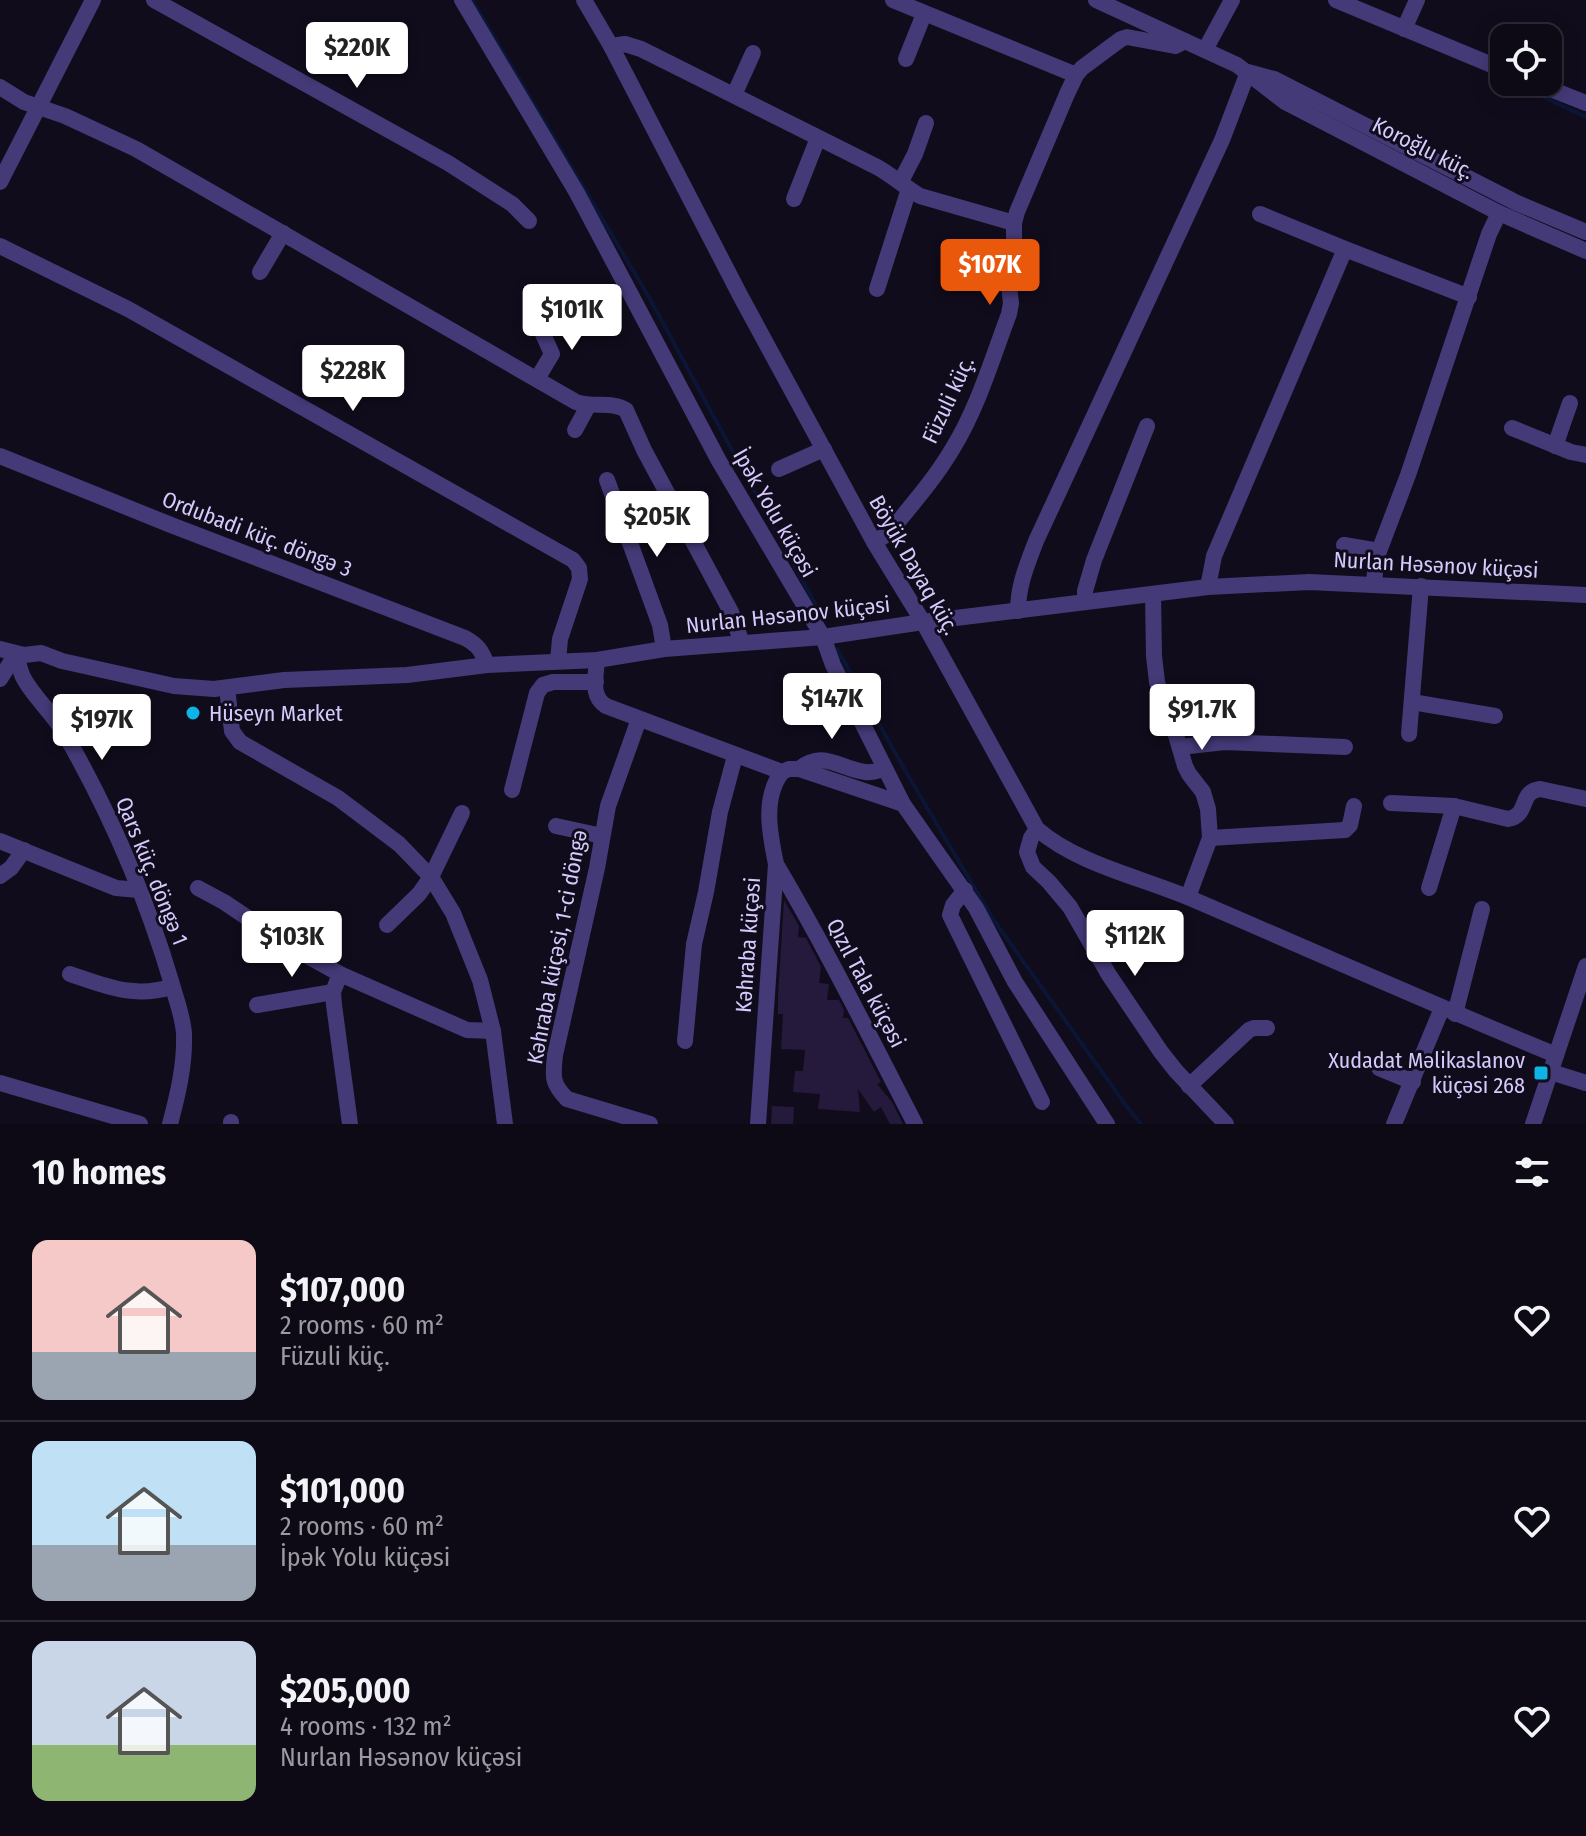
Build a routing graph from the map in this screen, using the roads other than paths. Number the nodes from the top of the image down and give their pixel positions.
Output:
1 (93, 0) edge
2 (154, 0) edge
3 (462, 0) edge
4 (584, 0) edge
5 (893, 0) edge
6 (1096, 0) edge
7 (1232, 0) edge
8 (1336, 0) edge
9 (1417, 0) edge
10 (924, 14) junction
11 (1404, 29) junction
12 (1185, 41) junction
13 (611, 46) junction
14 (1205, 50) junction
15 (753, 53) dead end
16 (906, 59) dead end
17 (1490, 64) edge
18 (1248, 72) junction
19 (1076, 75) junction
20 (0, 87) edge
21 (1562, 93) edge
22 (734, 95) junction
23 (1586, 103) edge
24 (39, 108) junction
25 (926, 123) dead end
26 (818, 138) junction
27 (0, 182) edge
28 (905, 185) junction
29 (794, 199) dead end
30 (1499, 213) junction
31 (1260, 214) dead end
32 (529, 221) dead end
33 (1014, 223) junction
34 (1586, 232) edge
35 (283, 233) junction
36 (0, 246) edge
37 (1345, 249) junction
38 (1586, 251) edge
39 (260, 272) dead end
40 (877, 289) dead end
41 (1469, 297) junction
42 (537, 321) dead end
43 (537, 379) junction
44 (1570, 403) dead end
45 (588, 406) junction
46 (1147, 426) dead end
47 (1512, 428) dead end
48 (575, 430) dead end
49 (1555, 446) junction
50 (824, 449) junction
51 (1586, 455) edge
52 (0, 456) edge
53 (779, 469) dead end
54 (607, 480) dead end
55 (874, 542) junction
56 (1344, 545) dead end
57 (1379, 551) junction
58 (1374, 584) junction
59 (1421, 586) junction
60 (1208, 587) junction
61 (1153, 594) junction
62 (1586, 595) edge
63 (1085, 602) junction
64 (1018, 611) junction
65 (923, 622) junction
66 (823, 637) junction
67 (742, 643) junction
68 (664, 649) junction
69 (8, 652) edge
70 (597, 660) junction
71 (558, 661) junction
72 (487, 665) junction
73 (0, 679) edge
74 (596, 682) junction
75 (227, 688) junction
76 (1412, 702) junction
77 (1495, 716) dead end
78 (639, 719) junction
79 (1409, 734) dead end
80 (1180, 747) junction
81 (1345, 747) dead end
82 (735, 756) junction
83 (799, 769) junction
84 (884, 769) junction
85 (782, 772) junction
86 (512, 790) dead end
87 (1586, 799) edge
88 (1391, 803) dead end
89 (903, 804) junction
90 (1354, 806) dead end
91 (1454, 806) junction
92 (462, 813) dead end
93 (556, 826) dead end
94 (1037, 829) junction
95 (602, 836) junction
96 (1210, 838) junction
97 (0, 841) edge
98 (24, 850) junction
99 (776, 864) junction
100 (0, 876) edge
101 (431, 877) junction
102 (198, 888) dead end
103 (1429, 888) dead end
104 (139, 890) junction
105 (965, 890) junction
106 (1188, 897) junction
107 (1482, 909) dead end
108 (387, 925) dead end
109 (1586, 966) edge
110 (70, 974) dead end
111 (340, 974) junction
112 (172, 987) junction
113 (333, 992) junction
114 (257, 1005) dead end
115 (1448, 1011) junction
116 (1267, 1028) dead end
117 (493, 1031) junction
118 (685, 1041) dead end
119 (1554, 1064) junction
120 (1379, 1068) dead end
121 (1413, 1082) junction
122 (0, 1083) edge
123 (1586, 1083) edge
124 (1189, 1086) junction
125 (1042, 1102) dead end
126 (140, 1124) edge
127 (170, 1124) edge
128 (350, 1124) edge
129 (505, 1124) edge
130 (650, 1124) edge
131 (758, 1124) edge
132 (915, 1124) edge
133 (1107, 1124) edge
134 (1226, 1124) edge
135 (1394, 1124) edge
136 (1533, 1124) edge

1 - 24 street
2 - 32 street
3 - 66 street, İpək Yolu küçəsi
4 - 13 street, Böyük Dayaq küç.
5 - 10 street
6 - 12 street, Koroğlu küç.
7 - 14 street
8 - 11 street
9 - 11 street
10 - 16 street
10 - 19 street
11 - 17 street
12 - 14 street, Koroğlu küç.
12 - 19 street
13 - 22 street
13 - 50 street, Böyük Dayaq küç.
14 - 18 street, Koroğlu küç.
15 - 22 street
18 - 30 street, Koroğlu küç.
18 - 34 street, Koroğlu küç.
18 - 64 street
19 - 33 street, Füzuli küç.
20 - 24 street
21 - 23 street
22 - 26 street
24 - 27 street
24 - 35 street
25 - 28 street
26 - 28 street
26 - 29 street
28 - 33 street
28 - 40 street
30 - 38 street, Koroğlu küç.
30 - 41 street
31 - 37 street
33 - 55 street, Füzuli küç.
35 - 39 street
35 - 43 street
36 - 71 street
37 - 41 street
37 - 60 street
41 - 57 street
42 - 43 street
43 - 45 street
44 - 49 street
45 - 48 street
45 - 67 street
46 - 63 street
47 - 49 street
49 - 51 street
50 - 53 street
50 - 55 street, Böyük Dayaq küç.
52 - 72 street, Ordubadi küç. döngə 3
54 - 68 street
55 - 65 street, Böyük Dayaq küç.
56 - 57 street
57 - 58 street
58 - 59 street, Nurlan Həsənov küçəsi
58 - 60 street, Nurlan Həsənov küçəsi
59 - 62 street, Nurlan Həsənov küçəsi
59 - 76 street
60 - 61 street, Nurlan Həsənov küçəsi
61 - 63 street, Nurlan Həsənov küçəsi
61 - 80 street
63 - 64 street, Nurlan Həsənov küçəsi
64 - 65 street, Nurlan Həsənov küçəsi
65 - 66 street, Nurlan Həsənov küçəsi
65 - 94 street, Böyük Dayaq küç.
66 - 67 street, Nurlan Həsənov küçəsi
66 - 84 street, İpək Yolu küçəsi
67 - 68 street, Nurlan Həsənov küçəsi
68 - 70 street, Nurlan Həsənov küçəsi
69 - 73 street
69 - 75 street, Nurlan Həsənov küçəsi
69 - 104 street, Qars küç. döngə 1
70 - 71 street, Nurlan Həsənov küçəsi
70 - 74 street
71 - 72 street, Nurlan Həsənov küçəsi
72 - 75 street, Nurlan Həsənov küçəsi
74 - 78 street
74 - 86 street
75 - 101 street
76 - 77 street
76 - 79 street
78 - 82 street
78 - 95 street, Kəhraba küçəsi, 1-ci döngə
80 - 81 street
80 - 96 street
82 - 85 street
82 - 118 street
83 - 84 street
83 - 85 street
83 - 89 street
84 - 89 street, İpək Yolu küçəsi
85 - 99 street, Kəhraba küçəsi
87 - 91 street
88 - 91 street
89 - 105 street, İpək Yolu küçəsi
90 - 96 street
91 - 103 street
92 - 101 street
93 - 95 street
94 - 106 street
94 - 124 street
95 - 130 street, Kəhraba küçəsi, 1-ci döngə
96 - 106 street
97 - 98 street
98 - 100 street
98 - 104 street
99 - 131 street, Kəhraba küçəsi
99 - 132 street, Qızıl Tala küçəsi
101 - 108 street
101 - 117 street
102 - 111 street
104 - 112 street, Qars küç. döngə 1
105 - 125 street
105 - 133 street, İpək Yolu küçəsi
106 - 115 street
107 - 115 street
109 - 119 street
110 - 112 street
111 - 113 street
111 - 117 street
112 - 127 street, Qars küç. döngə 1
113 - 114 street
113 - 128 street
115 - 119 street
115 - 121 street
116 - 124 street
117 - 129 street
119 - 123 street
119 - 136 street
120 - 121 street
121 - 135 street
122 - 126 street
124 - 134 street

